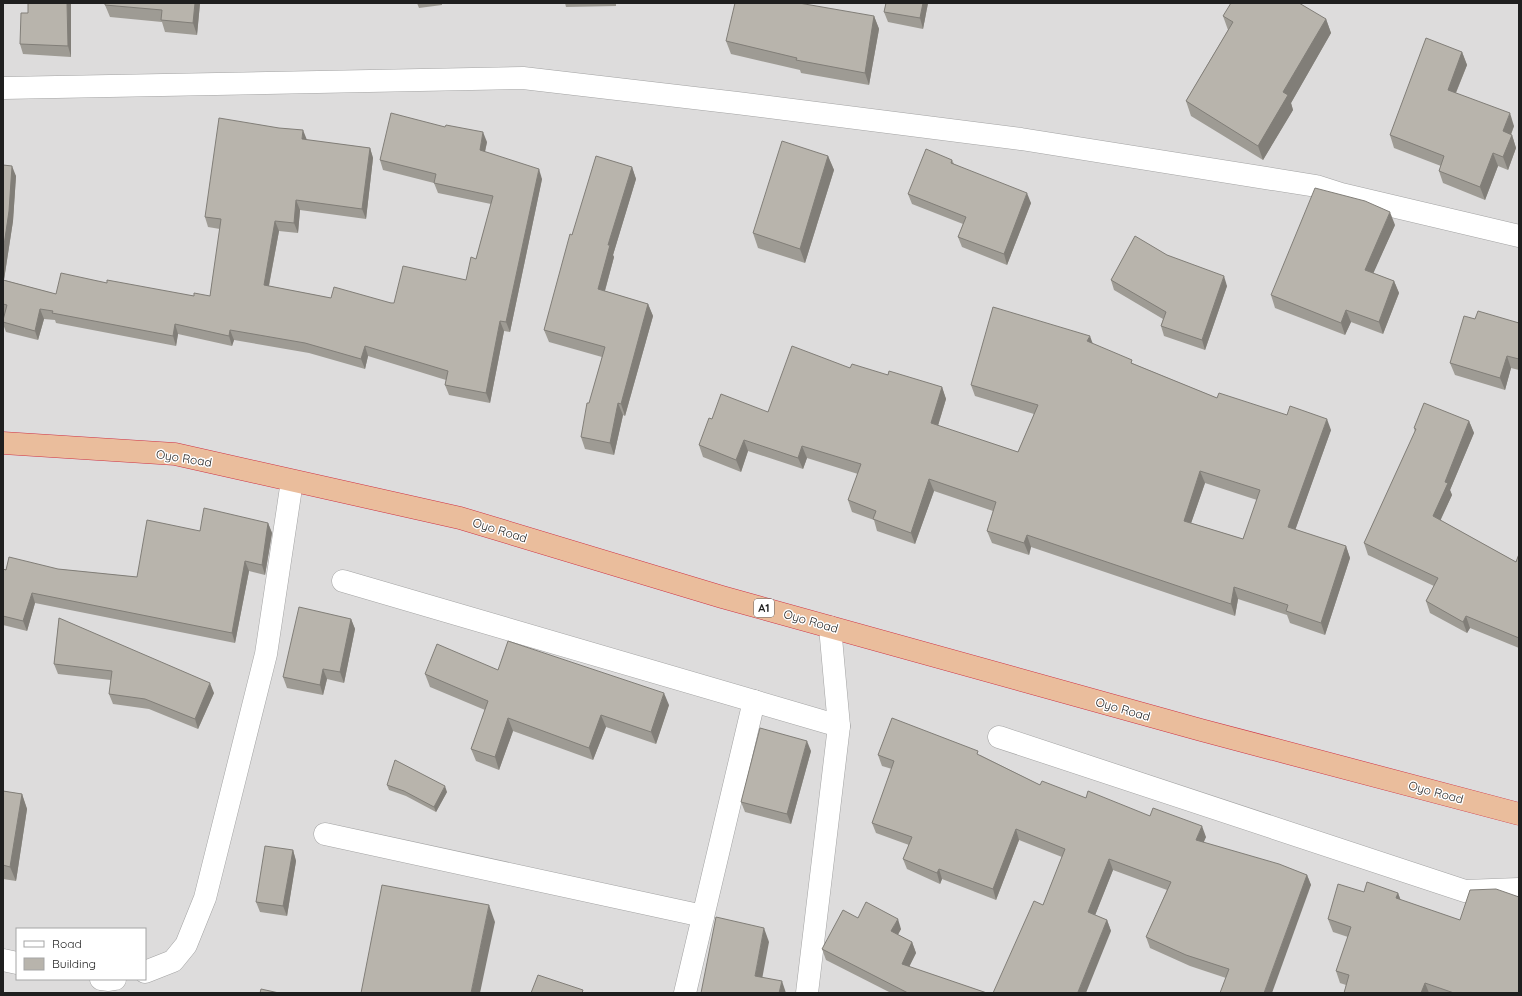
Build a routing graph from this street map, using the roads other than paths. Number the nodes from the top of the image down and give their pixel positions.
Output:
1 (3, 88) edge
2 (1519, 236) edge
3 (3, 443) edge
4 (292, 481) junction
5 (342, 581) dead end
6 (830, 627) junction
7 (754, 701) junction
8 (839, 726) junction
9 (999, 737) dead end
10 (1519, 814) edge
11 (324, 834) dead end
12 (1519, 889) edge
13 (703, 916) junction
14 (3, 960) edge
15 (16, 963) edge
16 (146, 972) edge
17 (685, 993) edge
18 (807, 993) edge

1 - 2 street
3 - 4 highway, Oyo Road / A1
4 - 6 highway, Oyo Road / A1
4 - 16 street
5 - 7 street
6 - 8 street
6 - 10 highway, Oyo Road / A1
7 - 8 street
7 - 13 street
8 - 18 street
9 - 12 street
11 - 13 street
13 - 17 street
14 - 15 street

